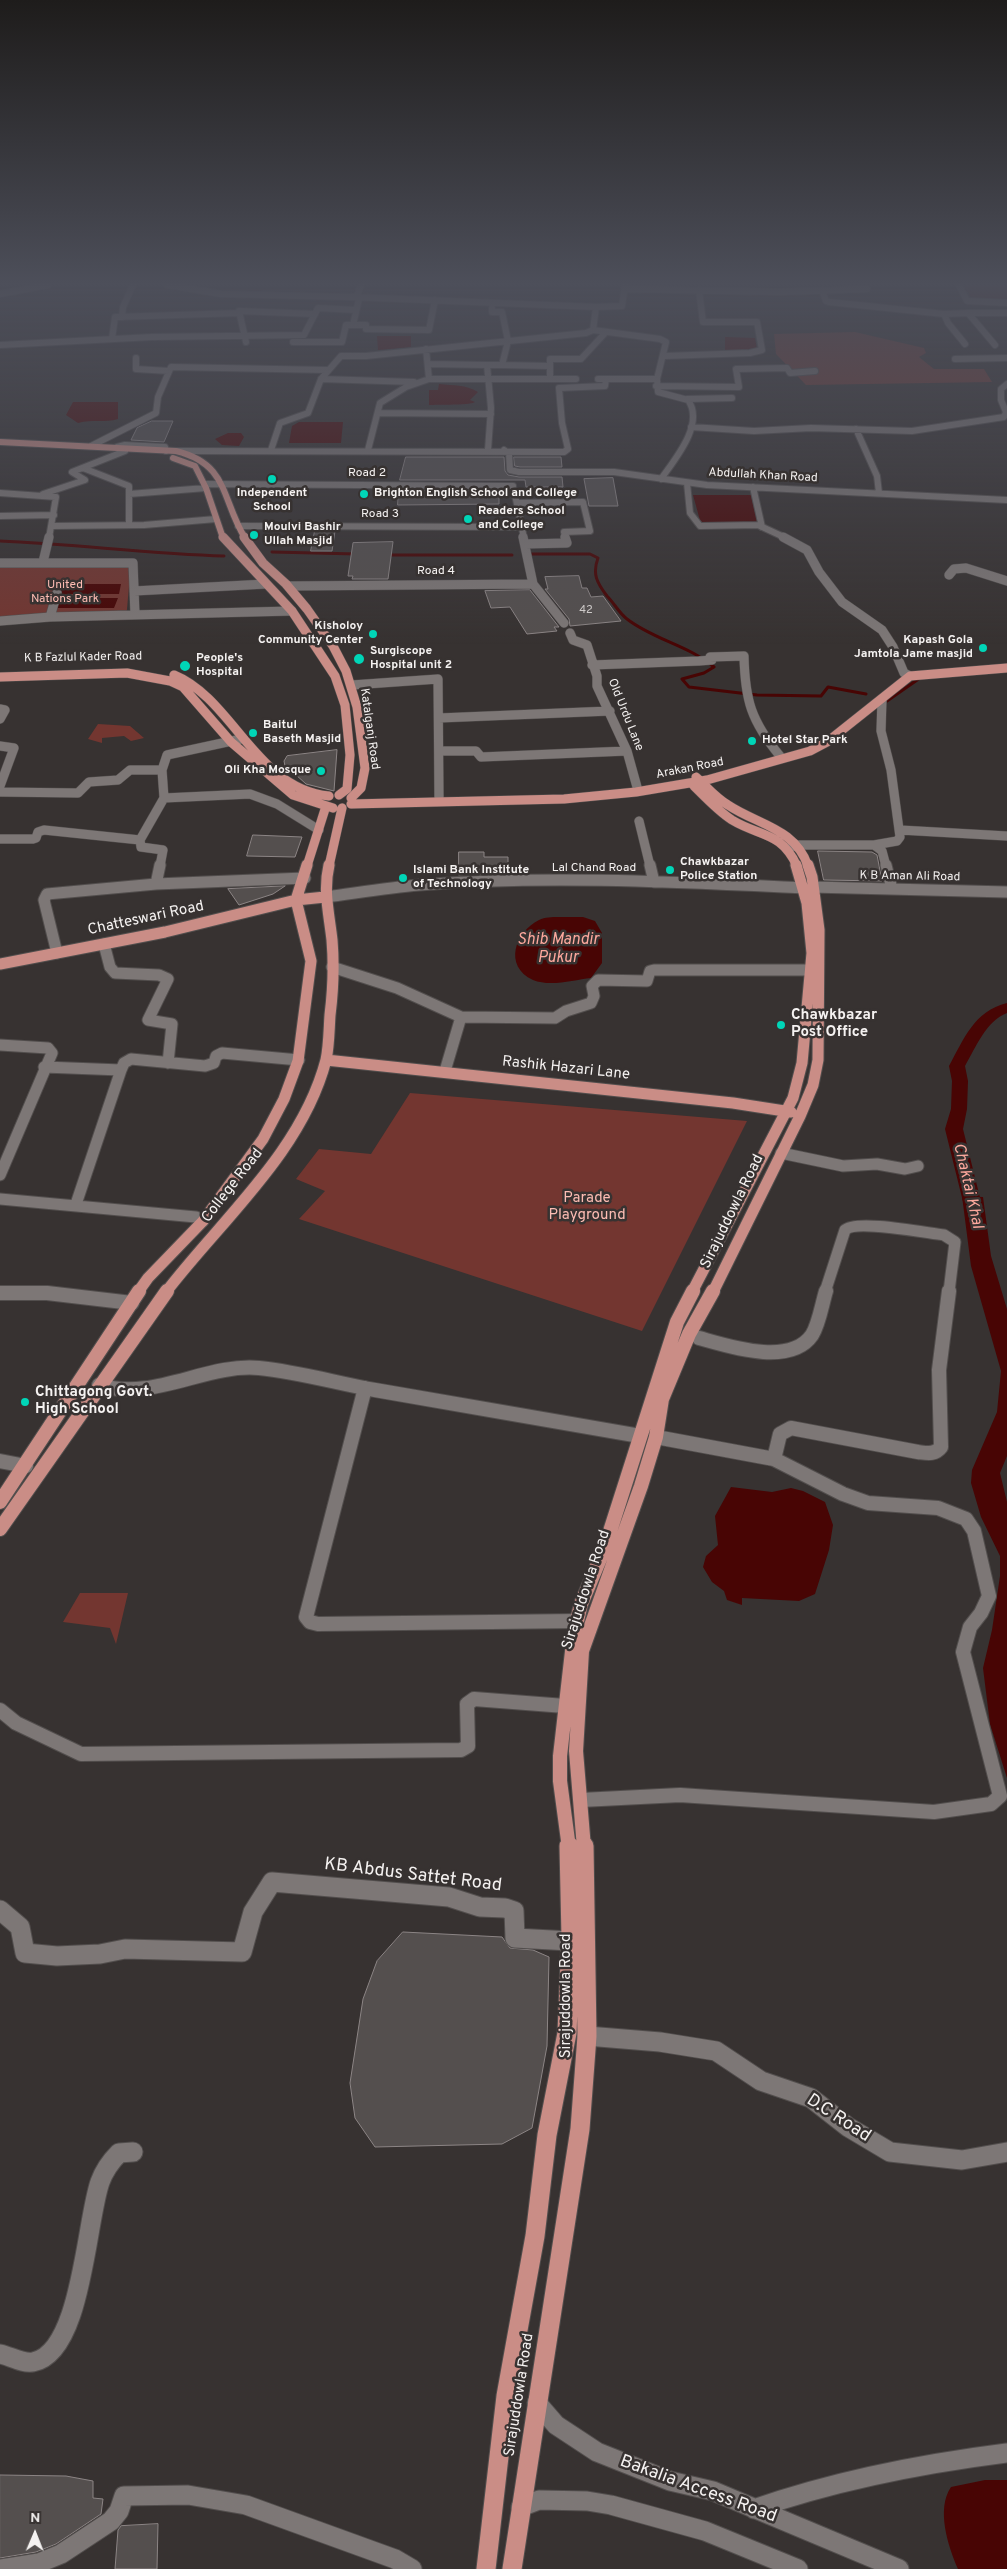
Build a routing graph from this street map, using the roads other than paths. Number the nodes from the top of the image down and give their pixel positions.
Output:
1 (157, 405) edge
2 (311, 405) edge
3 (380, 405) edge
4 (490, 405) edge
5 (560, 405) edge
6 (693, 405) edge
7 (1003, 405) edge
8 (378, 413) junction
9 (492, 414) junction
10 (691, 427) junction
11 (856, 429) junction
12 (0, 443) edge
13 (91, 446) junction
14 (271, 450) junction
15 (368, 450) junction
16 (488, 450) junction
17 (504, 450) junction
18 (125, 451) junction
19 (176, 451) junction
20 (199, 458) junction
21 (186, 461) junction
22 (83, 468) junction
23 (510, 470) junction
24 (661, 479) junction
25 (687, 483) junction
26 (220, 484) junction
27 (205, 486) junction
28 (513, 486) junction
29 (753, 487) junction
30 (0, 493) edge
31 (879, 493) junction
32 (129, 494) junction
33 (38, 495) junction
34 (1007, 500) edge
35 (517, 503) junction
36 (54, 515) junction
37 (0, 516) edge
38 (216, 519) junction
39 (129, 525) junction
40 (52, 526) junction
41 (238, 526) junction
42 (522, 527) junction
43 (762, 527) junction
44 (526, 544) junction
45 (43, 562) junction
46 (0, 564) edge
47 (949, 575) dead end
48 (1007, 581) edge
49 (266, 584) junction
50 (533, 584) junction
51 (289, 586) junction
52 (134, 591) junction
53 (57, 593) dead end
54 (292, 611) junction
55 (135, 615) junction
56 (50, 617) junction
57 (0, 621) edge
58 (564, 623) dead end
59 (570, 633) dead end
60 (1007, 664) edge
61 (592, 665) junction
62 (1007, 668) edge
63 (0, 672) edge
64 (907, 675) junction
65 (0, 677) edge
66 (352, 685) junction
67 (880, 700) junction
68 (0, 710) edge
69 (610, 711) junction
70 (439, 718) junction
71 (0, 719) edge
72 (241, 739) junction
73 (230, 742) junction
74 (0, 746) edge
75 (438, 751) junction
76 (627, 751) junction
77 (780, 756) junction
78 (162, 770) junction
79 (694, 780) junction
80 (0, 786) edge
81 (362, 786) junction
82 (637, 787) junction
83 (0, 792) edge
84 (339, 795) junction
85 (164, 798) junction
86 (382, 798) junction
87 (439, 798) junction
88 (326, 802) junction
89 (348, 803) junction
90 (639, 821) dead end
91 (319, 830) junction
92 (900, 830) junction
93 (1007, 836) edge
94 (0, 839) edge
95 (140, 840) junction
96 (874, 845) junction
97 (793, 847) junction
98 (305, 878) junction
99 (654, 882) junction
100 (156, 884) junction
101 (810, 889) junction
102 (892, 889) junction
103 (1007, 892) edge
104 (1007, 896) edge
105 (324, 897) junction
106 (296, 900) junction
107 (104, 944) junction
108 (57, 953) junction
109 (0, 964) edge
110 (332, 967) junction
111 (810, 970) junction
112 (461, 1017) junction
113 (0, 1045) edge
114 (298, 1060) junction
115 (326, 1060) junction
116 (168, 1063) junction
117 (44, 1067) junction
118 (121, 1070) junction
119 (445, 1071) junction
120 (793, 1113) junction
121 (781, 1153) junction
122 (918, 1166) dead end
123 (0, 1175) edge
124 (0, 1200) edge
125 (76, 1204) junction
126 (202, 1221) junction
127 (224, 1225) junction
128 (0, 1293) edge
129 (132, 1303) junction
130 (699, 1338) dead end
131 (99, 1386) junction
132 (365, 1388) junction
133 (640, 1436) junction
134 (656, 1437) junction
135 (774, 1459) junction
136 (0, 1461) edge
137 (26, 1466) junction
138 (4, 1489) edge
139 (0, 1502) edge
140 (0, 1529) edge
141 (577, 1621) junction
142 (565, 1706) junction
143 (0, 1710) edge
144 (580, 1800) junction
145 (0, 1910) edge
146 (570, 1941) junction
147 (567, 2033) junction
148 (587, 2036) junction
149 (133, 2152) dead end
150 (1007, 2152) edge
151 (0, 2354) edge
152 (537, 2403) junction
153 (1007, 2453) edge
154 (521, 2507) junction
155 (754, 2508) junction
156 (0, 2569) edge
157 (412, 2569) edge
158 (486, 2569) edge
159 (512, 2569) edge
160 (798, 2569) edge
161 (899, 2569) edge

1 - 13 street
2 - 14 street
3 - 8 street
4 - 9 street
5 - 17 street
6 - 10 street
7 - 11 street
8 - 9 street
8 - 15 street
9 - 16 street
10 - 11 street
10 - 24 street
11 - 31 street
12 - 13 main road, Katalganj Road
12 - 18 main road, Katalganj Road
13 - 19 main road, Katalganj Road
14 - 15 street
14 - 19 street
15 - 16 street
16 - 17 street
17 - 23 street
18 - 21 main road, Katalganj Road
18 - 22 street
19 - 20 main road, Katalganj Road
20 - 21 main road
20 - 26 main road, Katalganj Road
21 - 27 main road, Katalganj Road
22 - 32 street
22 - 33 street
23 - 24 street, Abdullah Khan Road
23 - 28 street
24 - 25 street, Abdullah Khan Road
25 - 29 street, Abdullah Khan Road
25 - 43 street
26 - 27 street, Road 2
26 - 28 street, Road 2
26 - 41 main road, Katalganj Road
27 - 32 street, Road 2
27 - 38 main road, Katalganj Road
28 - 35 street
29 - 31 street, Abdullah Khan Road
29 - 43 street
30 - 33 street
31 - 34 street, Abdullah Khan Road
32 - 39 street
33 - 36 street
35 - 42 street
35 - 44 street
36 - 37 street
36 - 40 street
38 - 39 street
38 - 49 main road, Katalganj Road
39 - 40 street
40 - 45 street
41 - 42 street, Road 3
41 - 51 main road, Katalganj Road
42 - 44 street
43 - 64 street
44 - 50 street
45 - 46 street
45 - 52 street
47 - 48 street
49 - 52 street
49 - 54 main road, Katalganj Road
50 - 51 street, Road 4
50 - 58 street
51 - 66 main road, Katalganj Road
52 - 55 street
53 - 56 street
54 - 55 street
54 - 84 main road, Katalganj Road
55 - 56 street
56 - 57 street
59 - 61 street, Old Urdu Lane
60 - 64 main road
61 - 69 street, Old Urdu Lane
61 - 77 street
62 - 64 main road
63 - 72 main road, K B Fazlul Kader Road
64 - 67 main road, Arakan Road
64 - 77 main road, Arakan Road
65 - 73 main road, K B Fazlul Kader Road
66 - 70 street
66 - 81 main road, Katalganj Road
67 - 79 main road, Arakan Road
67 - 92 street
68 - 71 street
69 - 70 street
69 - 76 street, Old Urdu Lane
70 - 75 street
72 - 73 street
72 - 88 main road, K B Fazlul Kader Road
73 - 78 street
73 - 88 main road, K B Fazlul Kader Road
74 - 80 street
75 - 76 street
75 - 87 street
76 - 82 street, Old Urdu Lane
77 - 79 main road, Arakan Road
78 - 83 street
78 - 85 street
79 - 82 main road, Arakan Road
79 - 89 main road, Arakan Road
79 - 97 main road, Sirajuddowla Road
81 - 86 main road
81 - 89 main road, Katalganj Road
82 - 87 main road, Arakan Road
84 - 88 main road
84 - 89 main road
85 - 91 street
85 - 95 street
86 - 87 main road, Arakan Road
86 - 89 main road, Arakan Road
88 - 89 main road
88 - 91 main road
89 - 105 main road, College Road
90 - 99 street
91 - 98 main road
92 - 93 street
92 - 96 street
94 - 95 street
95 - 100 street
96 - 97 street
96 - 102 street
97 - 101 main road, Sirajuddowla Road
98 - 100 street
98 - 106 main road
99 - 101 street, Lal Chand Road
99 - 105 street, Lal Chand Road
100 - 108 street
101 - 102 street, K B Aman Ali Road
101 - 104 street, K B Aman Ali Road
101 - 111 main road, Sirajuddowla Road
101 - 120 main road, Sirajuddowla Road
102 - 103 street, K B Aman Ali Road
105 - 106 main road, Chatteswari Road
105 - 110 main road, College Road
106 - 107 main road, Chatteswari Road
106 - 114 main road, College Road
107 - 108 main road, Chatteswari Road
107 - 116 street
108 - 109 main road, Chatteswari Road
110 - 112 street
110 - 115 main road, College Road
111 - 112 street
111 - 120 main road, Sirajuddowla Road
112 - 119 street
113 - 117 street
114 - 116 street
114 - 126 main road, College Road
115 - 119 main road, Rashik Hazari Lane
115 - 127 main road, College Road
116 - 118 street
117 - 118 street
117 - 123 street
118 - 125 street
119 - 120 main road, Rashik Hazari Lane
120 - 121 main road, Sirajuddowla Road
120 - 133 main road, Sirajuddowla Road
121 - 122 street
121 - 134 main road, Sirajuddowla Road
124 - 125 street
125 - 126 street
126 - 127 main road
126 - 129 main road, College Road
127 - 131 main road, College Road
128 - 129 street
129 - 137 main road, College Road
130 - 135 street
131 - 132 street
131 - 140 main road, College Road
132 - 133 street
132 - 141 street
133 - 141 main road, Sirajuddowla Road
134 - 135 street
134 - 144 main road, Sirajuddowla Road
135 - 144 street
136 - 137 street
137 - 138 main road, College Road
138 - 139 main road, College Road
141 - 142 main road, Sirajuddowla Road
142 - 143 street
142 - 146 main road, Sirajuddowla Road
144 - 148 main road, Sirajuddowla Road
145 - 146 street, KB Abdus Sattet Road
146 - 147 main road, Sirajuddowla Road
147 - 148 main road
147 - 158 main road, Sirajuddowla Road
148 - 150 street, D.C Road
148 - 152 main road, Sirajuddowla Road
149 - 151 street
152 - 154 main road, Sirajuddowla Road
152 - 155 street, Bakalia Access Road
153 - 155 street
154 - 159 main road, Sirajuddowla Road
154 - 160 street
155 - 161 street, Bakalia Access Road
156 - 157 street

